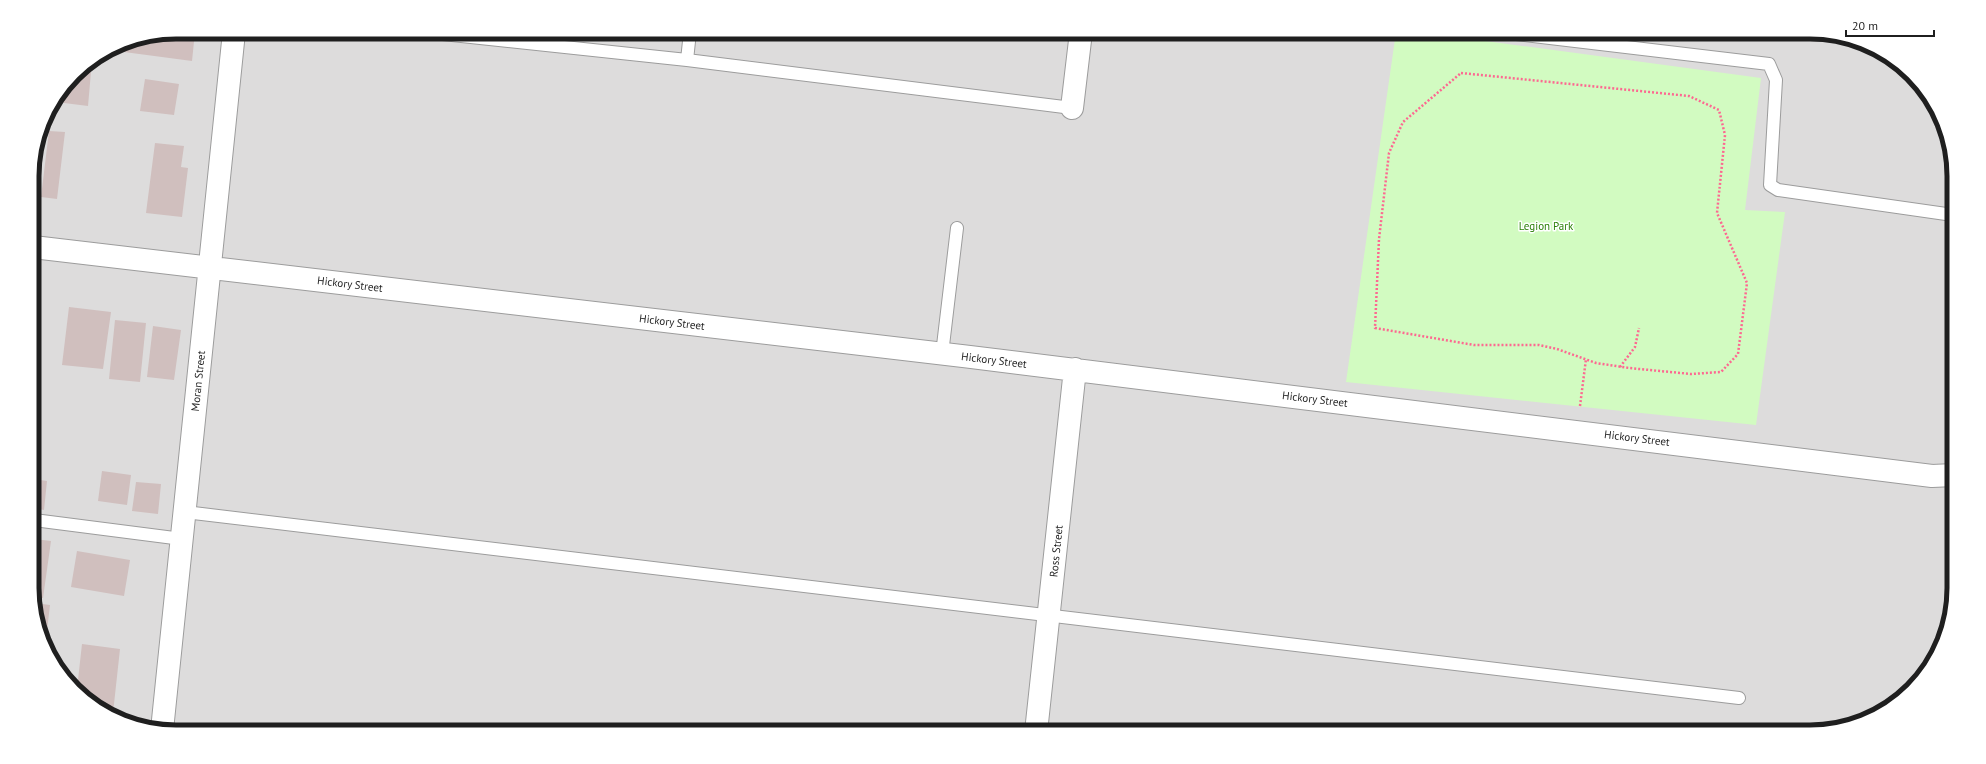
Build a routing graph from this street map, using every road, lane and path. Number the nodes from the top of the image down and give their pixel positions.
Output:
1 (233, 39) edge
2 (490, 39) edge
3 (689, 39) edge
4 (1080, 39) edge
5 (1559, 39) edge
6 (687, 60) junction
7 (1072, 108) joint
8 (1947, 214) edge
9 (957, 228) dead end
10 (39, 248) edge
11 (210, 267) junction
12 (1639, 328) dead end
13 (942, 354) junction
14 (1586, 359) junction
15 (1620, 367) junction
16 (1075, 369) junction
17 (1578, 430) junction
18 (1947, 475) edge
19 (185, 512) junction
20 (39, 521) edge
21 (182, 539) junction
22 (1049, 617) junction
23 (1739, 698) dead end
24 (163, 724) edge
25 (1037, 725) edge

1 - 11 street, Moran Street
2 - 6 lane
3 - 6 lane
4 - 7 street
5 - 8 lane
6 - 7 lane
9 - 13 lane
10 - 11 street, Hickory Street
11 - 13 street, Hickory Street
11 - 19 street, Moran Street
12 - 15 path
13 - 16 street, Hickory Street
14 - 15 path
14 - 15 path
14 - 17 path
16 - 17 street, Hickory Street
16 - 22 street, Ross Street
17 - 18 street, Hickory Street
19 - 21 street, Moran Street
19 - 22 lane
20 - 21 lane
21 - 24 street, Moran Street
22 - 23 lane
22 - 25 street, Ross Street

